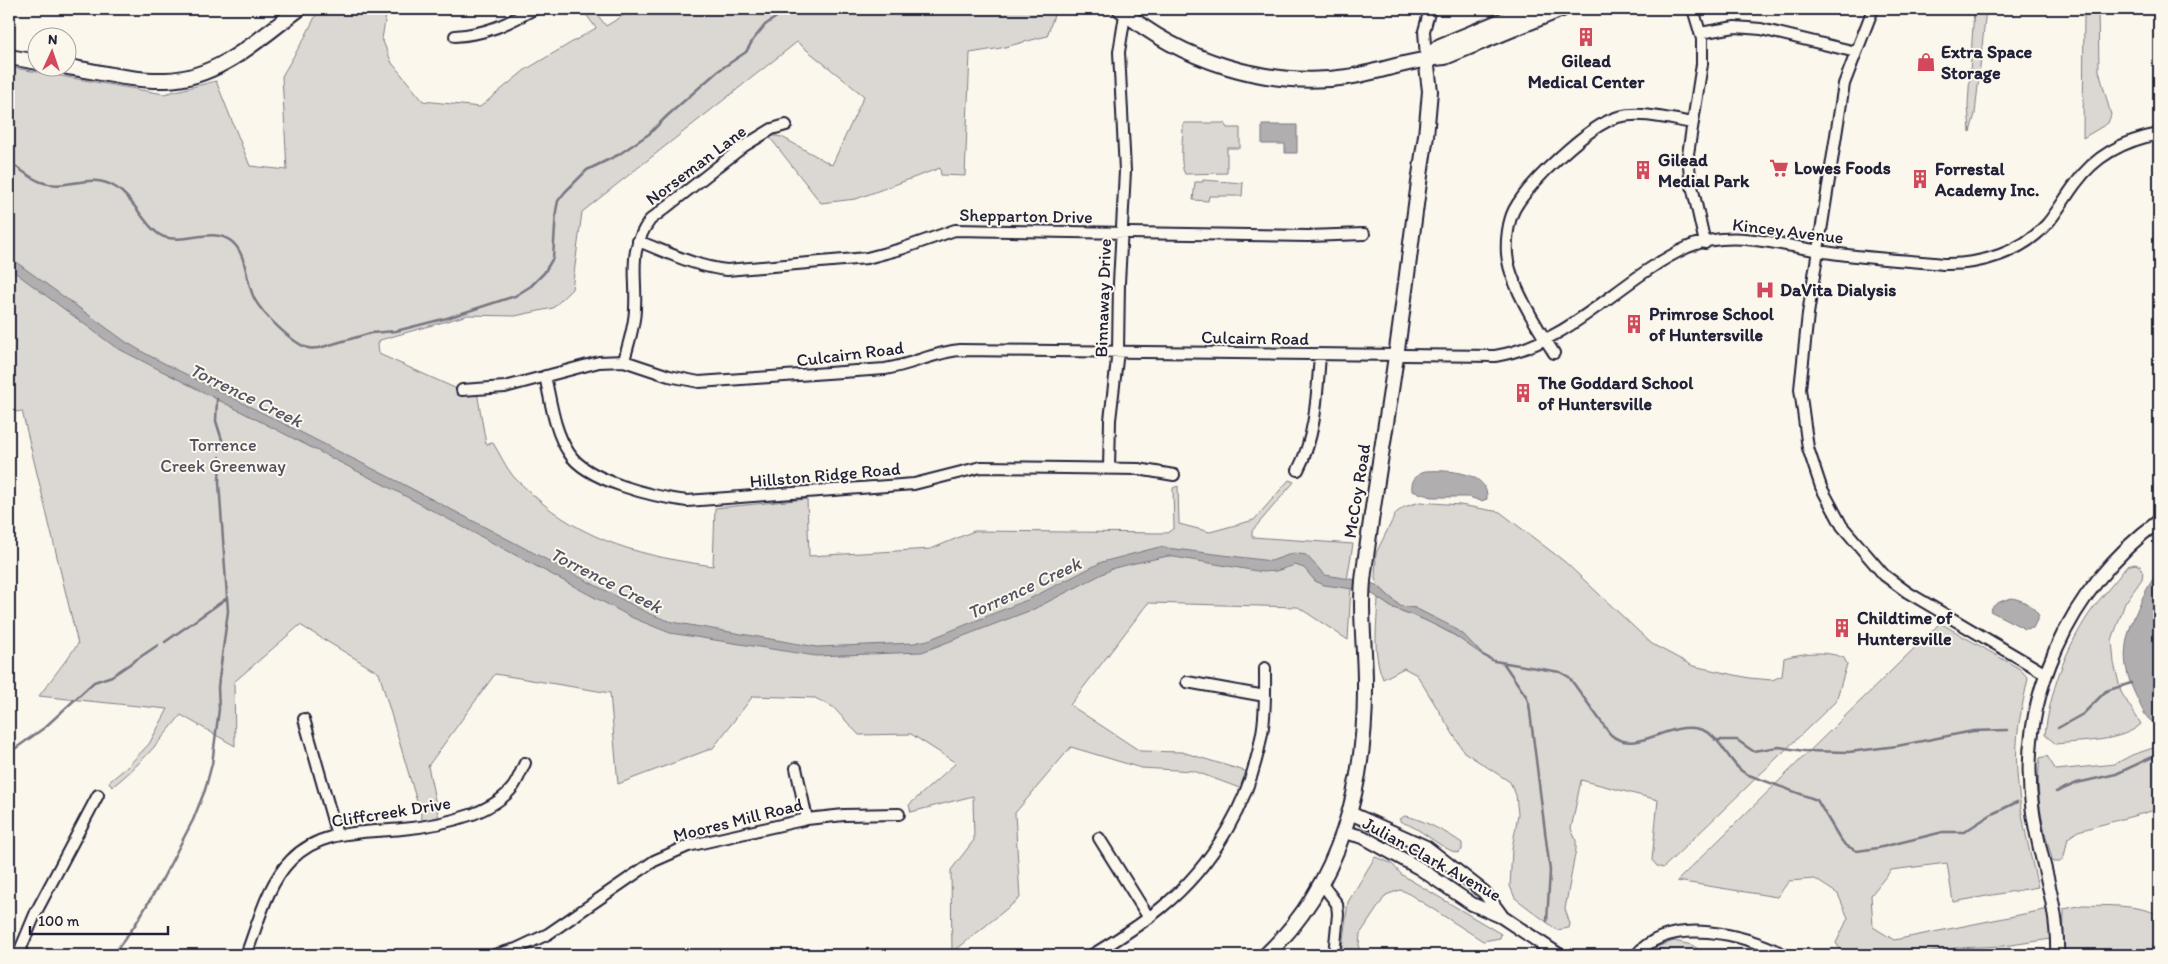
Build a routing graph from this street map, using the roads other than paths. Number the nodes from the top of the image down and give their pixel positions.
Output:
1 (299, 9) edge
2 (534, 9) edge
3 (1430, 9) edge
4 (1530, 9) edge
5 (1562, 9) edge
6 (1693, 9) edge
7 (1874, 9) edge
8 (1123, 10) edge
9 (1700, 33) junction
10 (455, 36) dead end
11 (1856, 52) junction
12 (9, 58) edge
13 (1426, 58) junction
14 (28, 61) edge
15 (78, 69) edge
16 (1693, 123) junction
17 (786, 125) dead end
18 (2159, 134) edge
19 (1120, 233) junction
20 (1364, 234) dead end
21 (638, 240) junction
22 (1705, 243) junction
23 (1818, 251) junction
24 (1546, 340) junction
25 (1118, 351) junction
26 (1554, 353) dead end
27 (1320, 355) junction
28 (1396, 355) junction
29 (624, 361) junction
30 (545, 376) junction
31 (462, 390) dead end
32 (1109, 469) junction
33 (1298, 470) dead end
34 (1174, 475) dead end
35 (2159, 521) edge
36 (1265, 668) dead end
37 (2046, 674) junction
38 (1187, 682) dead end
39 (1265, 696) junction
40 (304, 720) dead end
41 (525, 763) dead end
42 (796, 768) dead end
43 (98, 796) dead end
44 (1350, 812) junction
45 (899, 814) dead end
46 (807, 819) junction
47 (1344, 832) junction
48 (337, 835) junction
49 (1100, 838) dead end
50 (1322, 884) junction
51 (1502, 917) junction
52 (1148, 918) junction
53 (518, 952) edge
54 (18, 955) edge
55 (246, 955) edge
56 (494, 955) edge
57 (1092, 955) edge
58 (1266, 955) edge
59 (1334, 955) edge
60 (1558, 955) edge
61 (1636, 955) edge
62 (1785, 955) edge
63 (2057, 955) edge

1 - 15 main road
2 - 10 street
3 - 13 street, McCoy Road
4 - 13 main road
5 - 13 main road
6 - 9 street
7 - 11 street
8 - 13 main road
8 - 19 street, Binnaway Drive
9 - 11 street
9 - 16 street
11 - 23 street
12 - 14 main road
13 - 28 main road, McCoy Road
16 - 22 street
16 - 24 street
17 - 21 street, Norseman Lane
18 - 23 street, Kincey Avenue
19 - 20 street, Shepparton Drive
19 - 21 street, Shepparton Drive
19 - 25 street, Binnaway Drive
21 - 29 street, Norseman Lane
22 - 23 street, Kincey Avenue
22 - 24 street, Kincey Avenue
23 - 37 street
24 - 26 street
24 - 28 street, Kincey Avenue
25 - 27 street, Culcairn Road
25 - 29 street, Culcairn Road
25 - 32 street, Binnaway Drive
27 - 28 street, Culcairn Road
27 - 33 street
28 - 44 main road, McCoy Road
29 - 30 street, Culcairn Road
30 - 31 street, Culcairn Road
30 - 32 street, Hillston Ridge Road
32 - 34 street, Hillston Ridge Road
35 - 37 street
36 - 39 street
37 - 63 street
38 - 39 street
39 - 52 street
40 - 48 street
41 - 48 street, Cliffcreek Drive
42 - 46 street
43 - 54 street
44 - 47 main road, McCoy Road
44 - 51 street, Julian Clark Avenue
45 - 46 street, Moores Mill Road
46 - 53 street, Moores Mill Road
47 - 50 main road, McCoy Road
47 - 51 street, Julian Clark Avenue
48 - 55 street, Cliffcreek Drive
49 - 52 street
50 - 58 main road, McCoy Road
50 - 59 street
51 - 60 street, Julian Clark Avenue
52 - 57 street
53 - 56 street, Moores Mill Road
61 - 62 street

